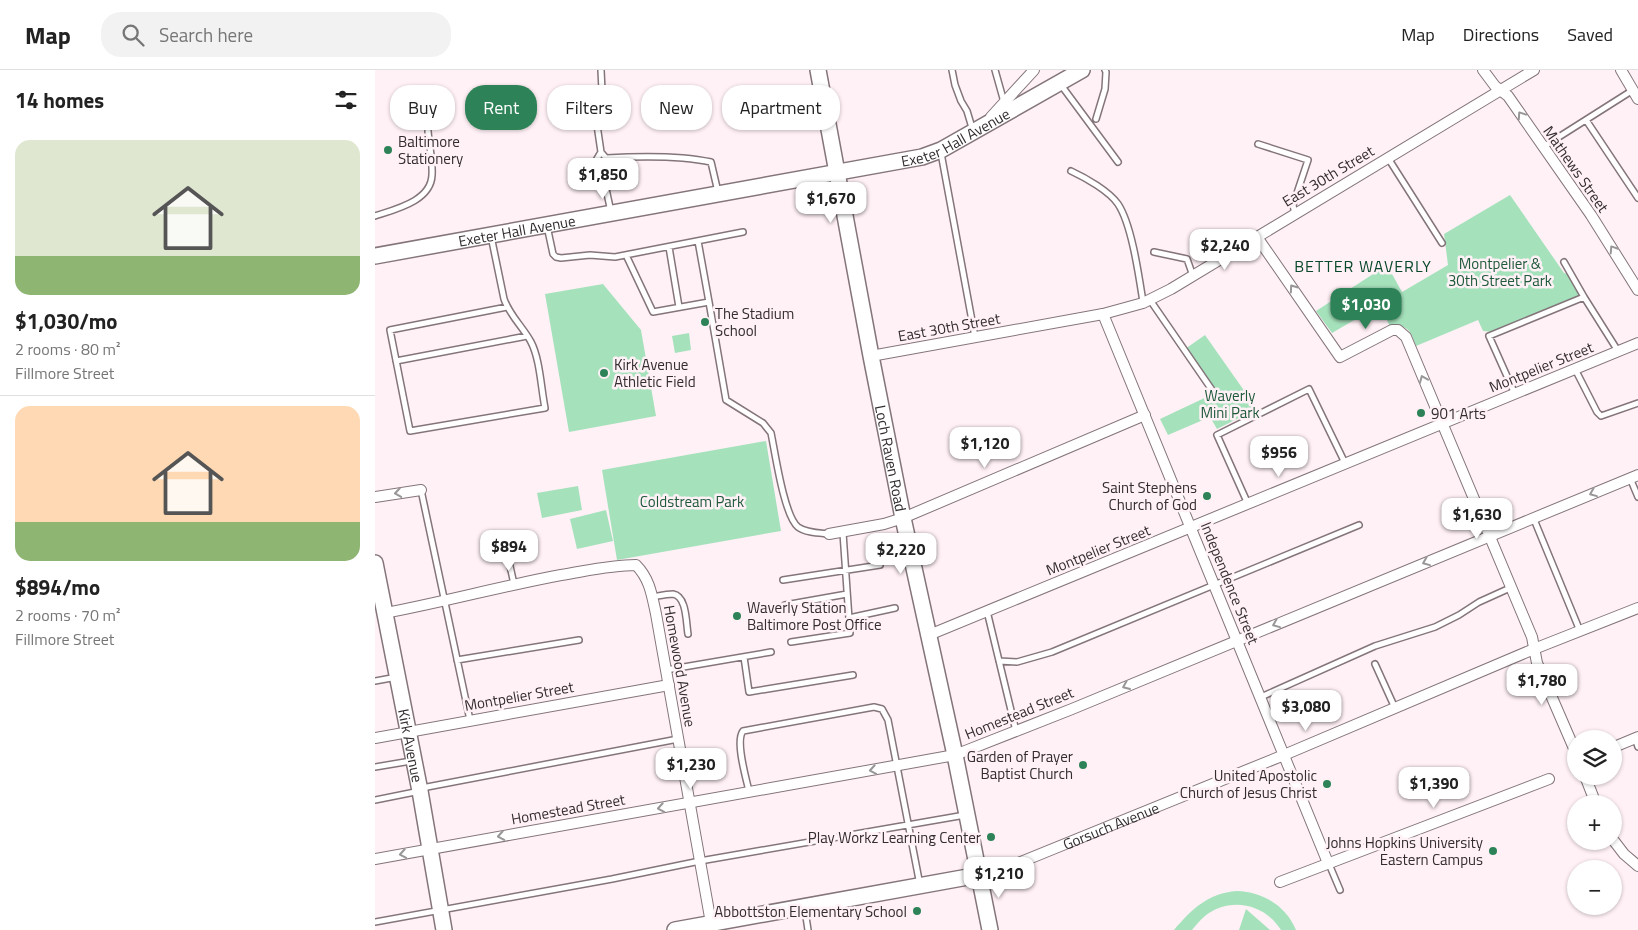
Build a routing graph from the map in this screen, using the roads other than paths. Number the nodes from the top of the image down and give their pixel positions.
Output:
1 (601, 70) edge
2 (817, 70) edge
3 (952, 70) edge
4 (995, 70) edge
5 (1034, 70) edge
6 (1082, 70) edge
7 (1105, 70) edge
8 (1483, 70) edge
9 (1534, 70) edge
10 (1621, 70) edge
11 (1060, 83) junction
12 (1499, 90) junction
13 (1635, 94) edge
14 (1004, 103) junction
15 (1096, 119) dead end
16 (1586, 120) junction
17 (979, 128) junction
18 (428, 131) dead end
19 (1258, 144) dead end
20 (1543, 147) junction
21 (941, 150) junction
22 (601, 152) junction
23 (606, 158) junction
24 (1388, 158) junction
25 (1118, 162) dead end
26 (1071, 171) dead end
27 (837, 174) junction
28 (605, 184) junction
29 (719, 194) junction
30 (1638, 198) edge
31 (612, 214) junction
32 (1295, 214) junction
33 (375, 216) edge
34 (547, 226) junction
35 (743, 232) dead end
36 (491, 236) junction
37 (1257, 237) junction
38 (698, 241) junction
39 (1442, 243) dead end
40 (669, 247) junction
41 (1155, 252) dead end
42 (626, 255) junction
43 (375, 256) edge
44 (1564, 262) dead end
45 (1193, 276) junction
46 (1638, 290) edge
47 (1584, 297) junction
48 (1147, 301) junction
49 (709, 302) junction
50 (507, 307) junction
51 (679, 307) junction
52 (1103, 314) junction
53 (527, 336) junction
54 (975, 337) junction
55 (1638, 343) edge
56 (1618, 351) junction
57 (871, 356) junction
58 (396, 361) junction
59 (1575, 369) junction
60 (1212, 390) dead end
61 (1515, 394) junction
62 (1638, 403) edge
63 (1145, 415) junction
64 (1442, 424) junction
65 (1345, 464) junction
66 (1634, 476) edge
67 (421, 490) joint
68 (375, 497) edge
69 (1638, 497) edge
70 (1248, 504) junction
71 (1533, 517) junction
72 (903, 518) junction
73 (1359, 525) dead end
74 (1191, 528) junction
75 (843, 532) junction
76 (829, 534) joint
77 (1489, 536) junction
78 (508, 557) dead end
79 (375, 563) edge
80 (879, 565) dead end
81 (845, 569) junction
82 (783, 580) dead end
83 (514, 584) junction
84 (1214, 584) junction
85 (1510, 588) junction
86 (847, 594) junction
87 (652, 597) junction
88 (445, 601) junction
89 (785, 605) dead end
90 (895, 608) dead end
91 (1638, 608) edge
92 (987, 612) junction
93 (385, 613) junction
94 (849, 618) junction
95 (1580, 631) junction
96 (688, 634) dead end
97 (929, 636) junction
98 (579, 640) dead end
99 (1237, 640) junction
100 (791, 642) dead end
101 (1534, 649) junction
102 (771, 652) dead end
103 (743, 657) junction
104 (457, 660) junction
105 (999, 661) junction
106 (1375, 664) dead end
107 (666, 670) junction
108 (853, 674) dead end
109 (397, 677) junction
110 (375, 681) edge
111 (669, 685) junction
112 (1261, 698) junction
113 (1395, 708) junction
114 (470, 720) junction
115 (1016, 731) junction
116 (408, 732) junction
117 (1567, 732) edge
118 (375, 738) edge
119 (679, 739) junction
120 (1637, 741) edge
121 (1622, 745) edge
122 (955, 755) junction
123 (1284, 755) junction
124 (414, 761) junction
125 (895, 766) junction
126 (375, 767) edge
127 (1549, 779) dead end
128 (420, 791) junction
129 (749, 792) junction
130 (375, 800) edge
131 (690, 803) junction
132 (967, 814) junction
133 (907, 825) junction
134 (431, 849) junction
135 (1621, 850) edge
136 (375, 859) edge
137 (700, 861) junction
138 (1329, 863) junction
139 (1638, 866) edge
140 (979, 875) junction
141 (1280, 882) dead end
142 (920, 886) junction
143 (1340, 890) dead end
144 (804, 907) junction
145 (441, 911) junction
146 (375, 922) edge
147 (712, 927) edge
148 (444, 930) edge
149 (675, 930) edge
150 (808, 930) edge
151 (990, 930) edge

1 - 22 lane
2 - 27 street, Loch Raven Road
3 - 17 lane
4 - 14 lane
5 - 14 street
6 - 11 street, Exeter Hall Avenue
7 - 15 lane
8 - 12 street, Mathews Street
9 - 12 street, East 30th Street
10 - 13 street
11 - 17 street, Exeter Hall Avenue
11 - 25 lane
20 -> 12 street, Mathews Street
12 - 24 street, East 30th Street
13 - 16 lane
14 - 17 street
16 - 20 lane
16 - 30 lane
17 - 21 street, Exeter Hall Avenue
18 - 33 lane
19 - 32 lane
46 -> 20 street, Mathews Street
21 - 27 street, Exeter Hall Avenue
21 - 54 lane
22 - 23 lane
22 - 28 lane
23 - 28 lane
23 - 29 lane
24 - 32 street, East 30th Street
24 - 39 lane
26 - 48 lane
27 - 29 street, Exeter Hall Avenue
27 - 57 street, Loch Raven Road
28 - 31 lane
29 - 31 street, Exeter Hall Avenue
31 - 34 street, Exeter Hall Avenue
32 - 37 street, East 30th Street
34 - 36 street, Exeter Hall Avenue
34 - 42 lane
35 - 38 lane
36 - 43 street, Exeter Hall Avenue
36 - 50 lane
37 - 45 street, East 30th Street
64 -> 37 street
38 - 40 lane
38 - 49 lane
40 - 42 lane
40 - 51 lane
41 - 45 lane
42 - 51 lane
44 - 47 lane
45 - 48 street, East 30th Street
47 - 56 lane
47 - 61 lane
48 - 52 street, East 30th Street
48 - 60 lane
49 - 51 lane
49 - 76 lane
50 - 53 lane
50 - 58 lane
52 - 54 street, East 30th Street
52 - 63 street, Independence Street
53 - 58 lane
53 - 58 lane
54 - 57 street, East 30th Street
55 - 56 street, Montpelier Street
56 - 59 street, Montpelier Street
57 - 72 street, Loch Raven Road
59 - 61 street, Montpelier Street
59 - 62 lane
61 - 64 street, Montpelier Street
63 - 72 street
63 - 74 street, Independence Street
64 - 65 street, Montpelier Street
64 - 77 street
65 - 70 street, Montpelier Street
65 - 70 lane
66 - 69 lane
66 -> 71 street, Homestead Street
67 -> 68 street
67 - 88 lane
70 - 74 street, Montpelier Street
71 - 77 street, Homestead Street
71 - 95 lane
72 - 75 street
72 - 97 street, Loch Raven Road
73 - 84 lane
74 - 84 street, Independence Street
74 - 92 street, Montpelier Street
75 - 76 street
75 - 81 lane
77 - 85 street
77 -> 99 street, Homestead Street
78 - 83 lane
79 - 93 street, Kirk Avenue
80 - 81 lane
81 - 82 lane
81 - 86 lane
83 - 87 street, Homewood Avenue
83 - 88 street
84 - 99 street, Independence Street
84 - 105 lane
85 - 101 street
85 - 112 lane
86 - 89 lane
86 - 94 lane
87 - 96 lane
87 - 107 street, Homewood Avenue
88 - 93 street
88 - 104 lane
90 - 94 lane
91 - 95 street, Gorsuch Avenue
92 - 97 street, Montpelier Street
92 - 105 lane
93 - 109 street, Kirk Avenue
94 - 100 lane
95 - 101 street, Gorsuch Avenue
97 - 122 street, Loch Raven Road
98 - 104 lane
99 - 112 street, Independence Street
99 -> 115 street, Homestead Street
101 - 113 street, Gorsuch Avenue
101 - 117 street
102 - 103 lane
103 - 107 lane
103 - 108 lane
104 - 114 lane
105 - 115 lane
106 - 113 lane
107 - 111 street, Homewood Avenue
109 - 110 lane
109 - 116 street, Kirk Avenue
111 - 114 street, Montpelier Street
111 - 119 street, Homewood Avenue
112 - 123 street, Independence Street
113 - 123 street, Gorsuch Avenue
114 - 116 street, Montpelier Street
115 - 122 street, Homestead Street
116 - 118 street, Montpelier Street
116 - 124 street, Kirk Avenue
119 - 128 lane
119 - 131 street, Homewood Avenue
120 - 121 street
122 - 125 street, Homestead Street
122 - 132 street, Loch Raven Road
123 - 138 street, Independence Street
123 - 140 street, Gorsuch Avenue
124 - 126 lane
124 - 128 street, Kirk Avenue
125 -> 129 street, Homestead Street
125 - 129 lane
125 - 133 lane
127 - 138 street
128 - 130 lane
128 - 134 street, Kirk Avenue
129 - 131 street, Homestead Street
131 -> 134 street, Homestead Street
131 - 137 street, Homewood Avenue
132 - 133 lane
132 - 140 street, Loch Raven Road
133 - 137 lane
133 - 142 lane
134 -> 136 street, Homestead Street
134 - 145 street, Kirk Avenue
135 - 139 street
137 - 145 lane
137 - 147 street, Homewood Avenue
138 - 141 street
138 - 143 lane
140 - 142 street, Gorsuch Avenue
140 - 151 street, Loch Raven Road
142 - 144 street, Gorsuch Avenue
144 - 147 street, Gorsuch Avenue
144 - 150 lane
145 - 146 lane
145 - 148 street, Kirk Avenue
147 - 149 street, Gorsuch Avenue

